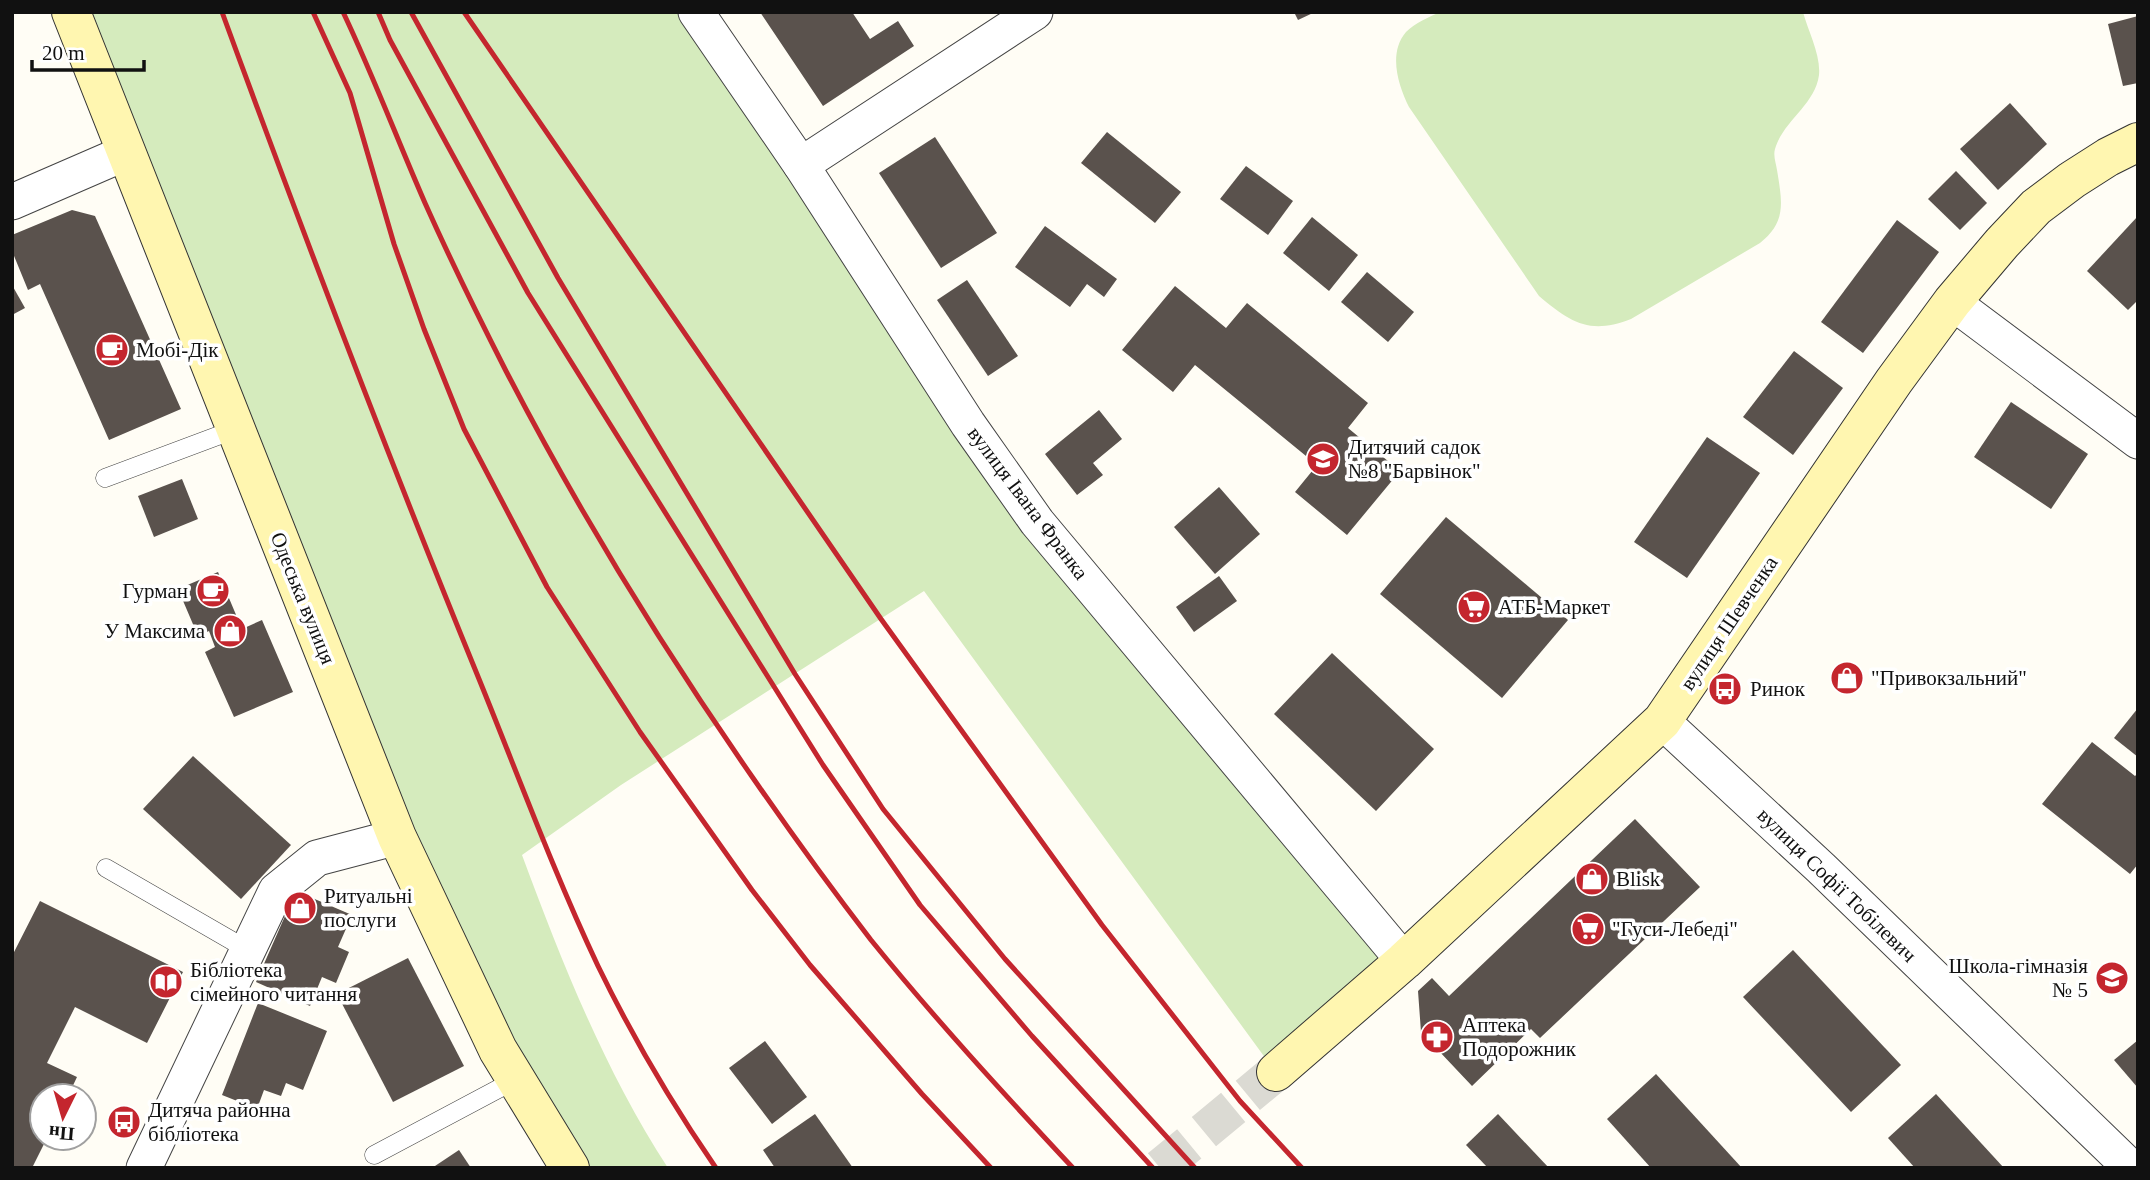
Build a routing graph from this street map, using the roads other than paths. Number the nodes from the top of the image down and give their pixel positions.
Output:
1 (71, 12) edge
2 (696, 12) edge
3 (1035, 12) edge
4 (2138, 142) edge
5 (125, 153) junction
6 (801, 165) junction
7 (12, 202) edge
8 (1952, 302) junction
9 (236, 429) junction
10 (2138, 441) edge
11 (105, 478) dead end
12 (1662, 721) junction
13 (397, 837) junction
14 (106, 868) dead end
15 (248, 950) junction
16 (1404, 961) junction
17 (1276, 1072) tunnel mouth
18 (517, 1081) junction
19 (374, 1155) dead end
20 (144, 1168) edge
21 (570, 1168) edge
22 (2131, 1168) edge

1 - 5 main road, Одеська вулиця
2 - 6 street, вулиця Івана Франка
3 - 6 street
4 - 8 main road, вулиця Шевченка
5 - 7 street
5 - 9 main road, Одеська вулиця
6 - 16 street, вулиця Івана Франка
8 - 10 street
8 - 12 main road, вулиця Шевченка
9 - 11 lane
9 - 13 main road, Одеська вулиця
12 - 16 main road, вулиця Шевченка
12 - 22 street, вулиця Софії Тобілевич
13 - 15 street
13 - 18 main road, Одеська вулиця
14 - 15 lane
15 - 20 street
16 - 17 main road, вулиця Шевченка
18 - 19 lane
18 - 21 main road, Одеська вулиця

